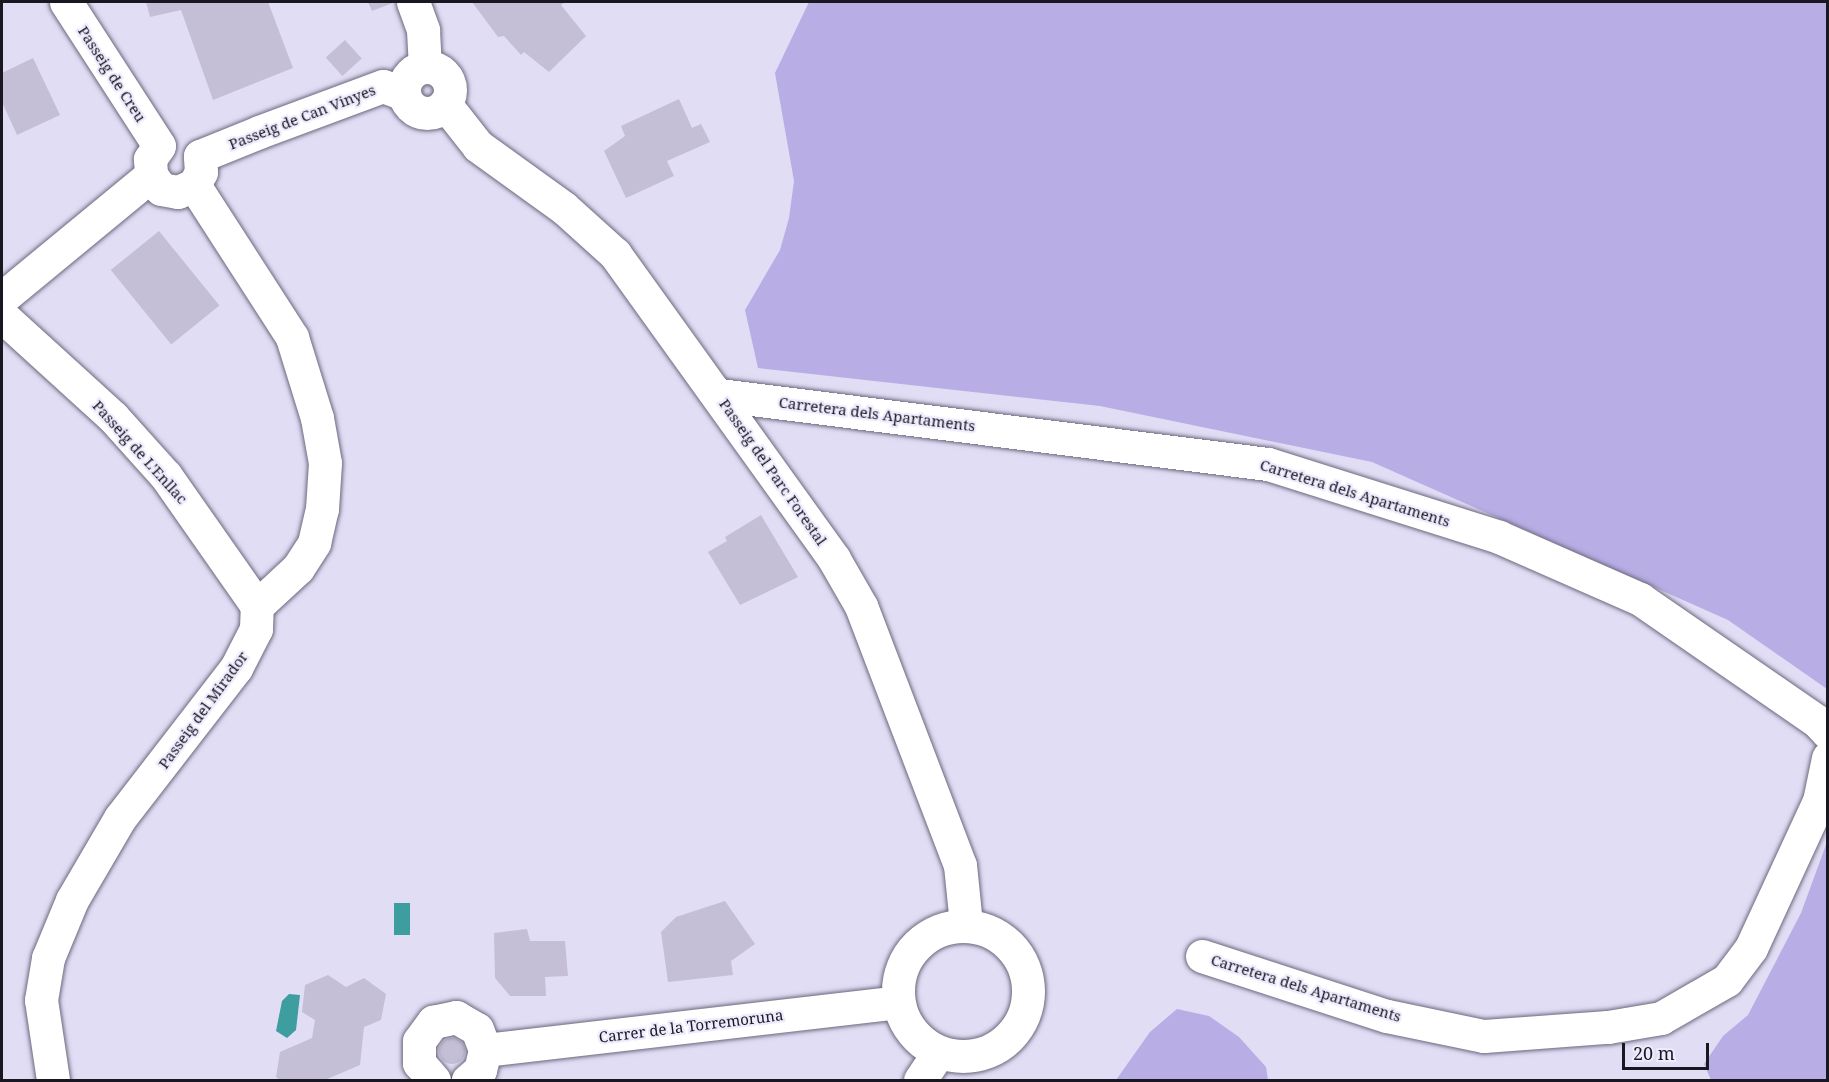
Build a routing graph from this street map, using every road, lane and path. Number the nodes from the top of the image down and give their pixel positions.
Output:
1 (66, 2) edge
2 (413, 2) edge
3 (425, 67) junction
4 (404, 94) junction
5 (445, 105) junction
6 (155, 161) junction
7 (197, 170) junction
8 (2, 298) edge
9 (2, 316) edge
10 (720, 395) junction
11 (257, 606) junction
12 (1827, 733) edge
13 (1827, 758) edge
14 (966, 924) junction
15 (1202, 956) dead end
16 (897, 1002) junction
17 (485, 1050) junction
18 (939, 1052) junction
19 (53, 1080) edge
20 (434, 1080) edge
21 (468, 1080) edge
22 (920, 1080) edge

1 - 6 street, Passeig de Creu
2 - 3 street
3 - 4 street
3 - 5 street
4 - 5 street
4 - 7 street, Passeig de Can Vinyes
5 - 10 street, Passeig del Parc Forestal
6 - 7 street, Passeig de Can Vinyes
6 - 8 street
7 - 11 street
9 - 11 street, Passeig de L'Enllac
10 - 12 street, Carretera dels Apartaments
10 - 14 street, Passeig del Parc Forestal
11 - 19 street, Passeig del Mirador
13 - 15 street, Carretera dels Apartaments
14 - 16 street
14 - 18 street
16 - 17 street, Carrer de la Torremoruna
16 - 18 street
17 - 20 street
17 - 21 street
18 - 22 street

